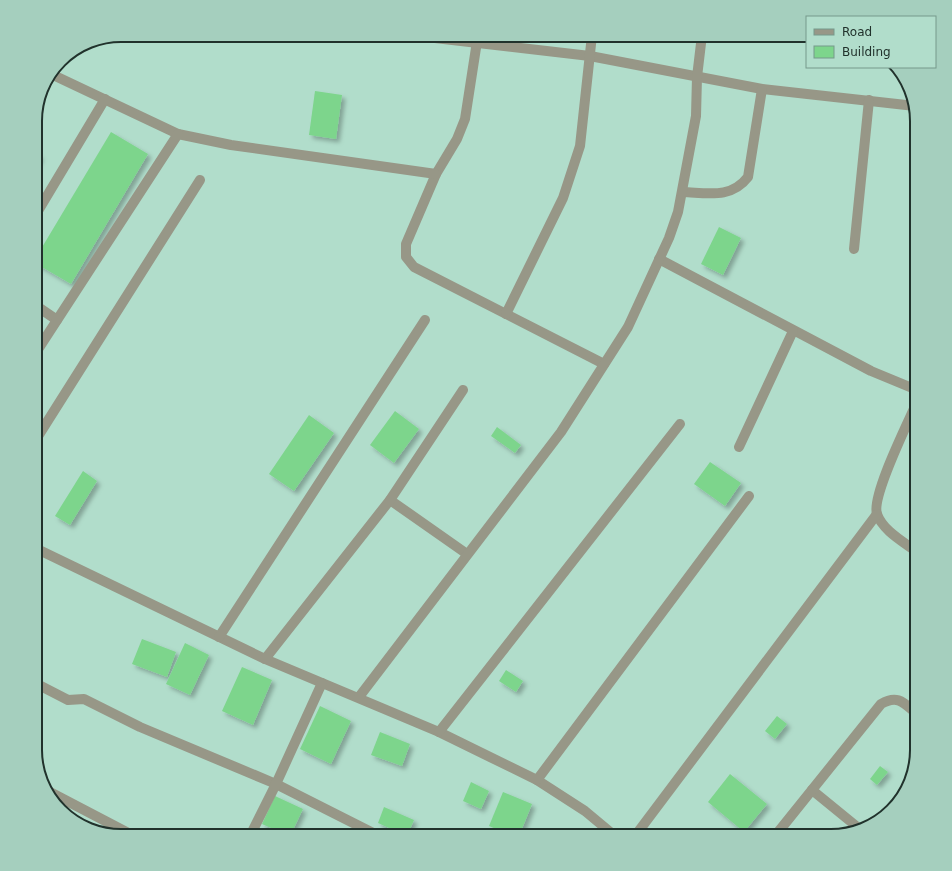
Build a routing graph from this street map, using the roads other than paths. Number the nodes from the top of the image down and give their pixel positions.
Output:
1 (478, 42) edge
2 (498, 42) edge
3 (591, 42) edge
4 (701, 42) edge
5 (590, 56) junction
6 (56, 76) edge
7 (697, 77) junction
8 (762, 89) junction
9 (105, 99) junction
10 (869, 100) junction
11 (908, 105) edge
12 (178, 134) junction
13 (436, 174) junction
14 (200, 180) dead end
15 (683, 192) junction
16 (42, 204) edge
17 (854, 249) dead end
18 (659, 259) junction
19 (42, 310) edge
20 (506, 314) junction
21 (57, 320) junction
22 (425, 320) dead end
23 (793, 331) junction
24 (42, 343) edge
25 (604, 364) junction
26 (910, 387) edge
27 (463, 390) dead end
28 (910, 419) edge
29 (680, 424) dead end
30 (42, 430) edge
31 (739, 447) dead end
32 (749, 496) dead end
33 (390, 500) junction
34 (877, 514) junction
35 (910, 547) edge
36 (42, 551) edge
37 (467, 554) junction
38 (219, 637) junction
39 (265, 659) junction
40 (322, 683) junction
41 (42, 687) edge
42 (359, 697) junction
43 (910, 709) edge
44 (439, 732) junction
45 (537, 780) junction
46 (276, 784) junction
47 (812, 790) junction
48 (56, 795) edge
49 (855, 825) edge
50 (121, 829) edge
51 (254, 829) edge
52 (365, 829) edge
53 (607, 829) edge
54 (640, 829) edge
55 (781, 829) edge

1 - 13 street
2 - 5 street
3 - 5 street
4 - 7 street
5 - 7 street
5 - 20 street
6 - 9 street
7 - 8 street
7 - 15 street
8 - 10 street
8 - 15 street
9 - 12 street
9 - 16 street
10 - 11 street
10 - 17 street
12 - 13 street
12 - 21 street
13 - 20 street
14 - 30 street
15 - 18 street
18 - 23 street
18 - 25 street
19 - 21 street
20 - 25 street
21 - 24 street
22 - 38 street
23 - 26 street
23 - 31 street
25 - 37 street
27 - 33 street
28 - 34 street
29 - 44 street
32 - 45 street
33 - 37 street
33 - 39 street
34 - 35 street
34 - 54 street
36 - 38 street
37 - 42 street
38 - 39 street
39 - 40 street
40 - 42 street
40 - 46 street
41 - 46 street
42 - 44 street
43 - 47 street
44 - 45 street
45 - 53 street
46 - 51 street
46 - 52 street
47 - 49 street
47 - 55 street
48 - 50 street

